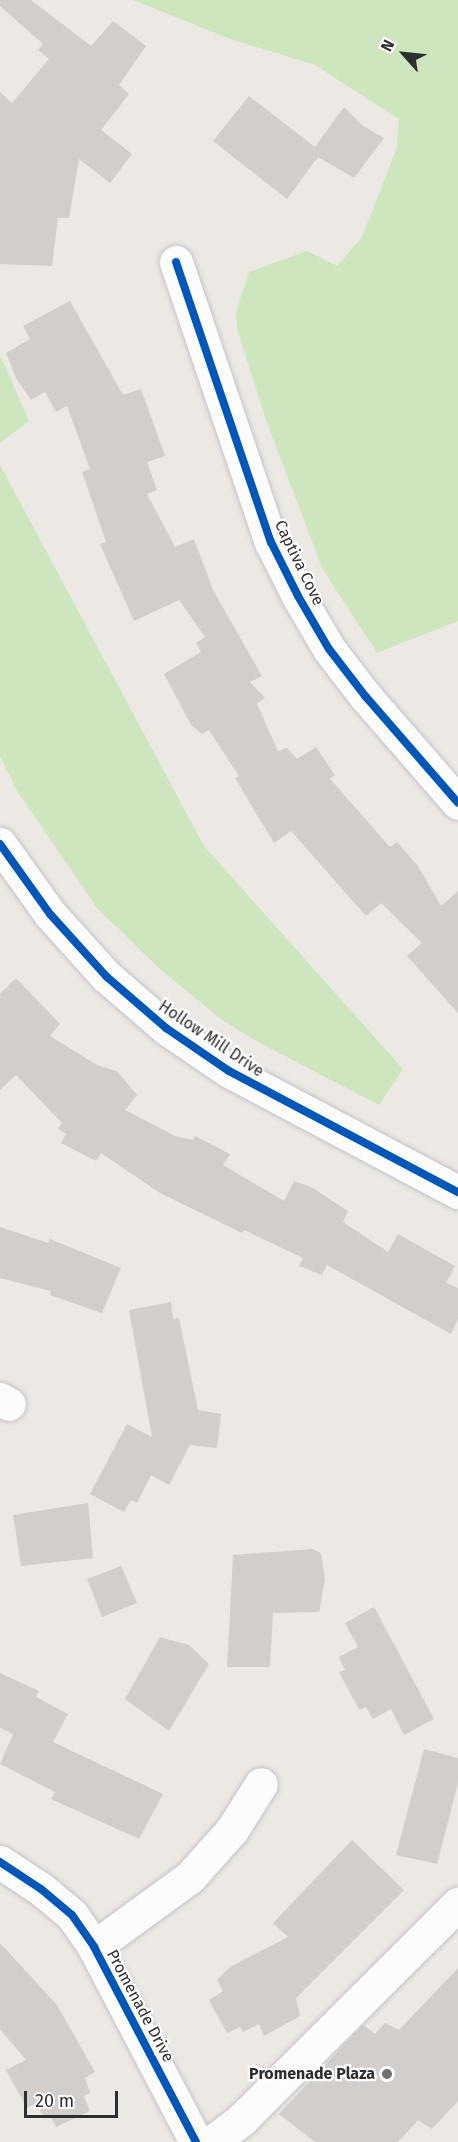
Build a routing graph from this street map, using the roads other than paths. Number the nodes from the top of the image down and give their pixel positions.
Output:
1 (176, 262) dead end
2 (458, 803) edge
3 (0, 844) edge
4 (458, 1192) edge
5 (261, 1784) dead end
6 (0, 1862) edge
7 (458, 1904) edge
8 (93, 1947) junction
9 (196, 2142) edge
10 (212, 2142) edge

1 - 2 street, Captiva Cove
3 - 4 street, Hollow Mill Drive
5 - 8 street
6 - 8 street, Promenade Drive
7 - 10 street
8 - 9 street, Promenade Drive

